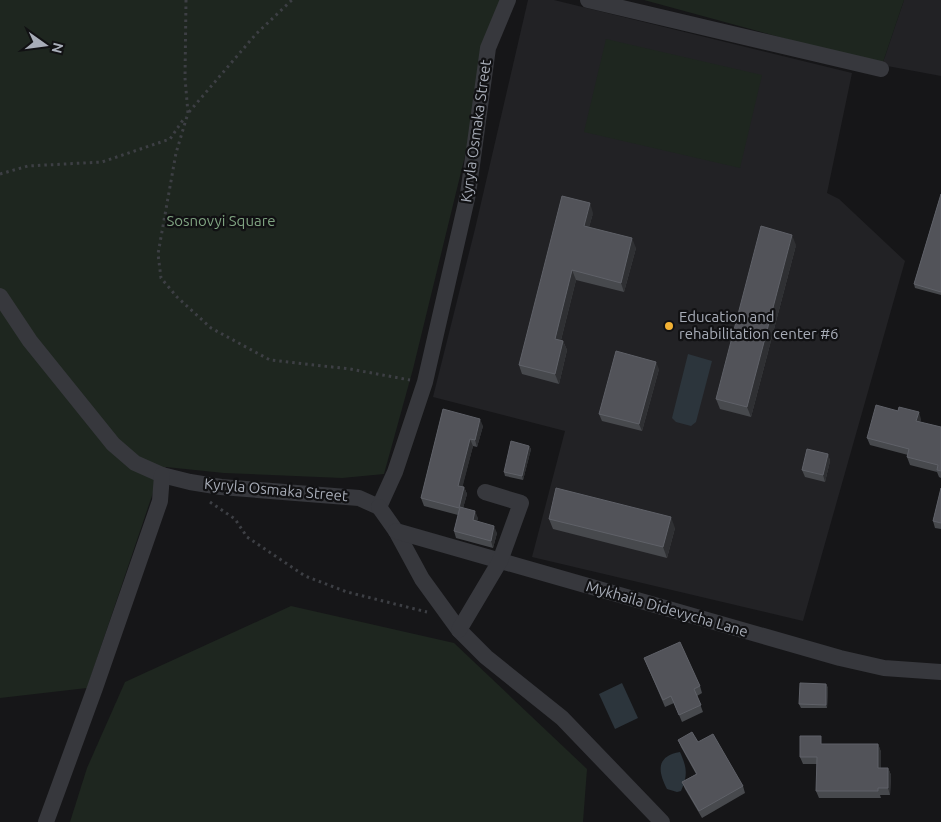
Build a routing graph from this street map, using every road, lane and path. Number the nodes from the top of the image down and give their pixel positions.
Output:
1 (186, 0) edge
2 (292, 0) edge
3 (508, 0) edge
4 (588, 0) edge
5 (881, 69) dead end
6 (188, 113) junction
7 (0, 174) edge
8 (0, 296) edge
9 (425, 382) junction
10 (162, 475) junction
11 (485, 492) dead end
12 (206, 500) dead end
13 (379, 507) junction
14 (396, 531) junction
15 (500, 561) junction
16 (454, 624) junction
17 (941, 672) edge
18 (46, 822) edge
19 (662, 822) edge

1 - 6 path
2 - 6 path
3 - 9 street, Kyryla Osmaka Street
4 - 5 street
6 - 7 path
6 - 9 path
8 - 10 street, Kyryla Osmaka Street
9 - 13 street, Kyryla Osmaka Street
10 - 13 street, Kyryla Osmaka Street
10 - 18 street
11 - 15 street
12 - 16 path
13 - 14 street
14 - 15 street, Mykhaila Didevycha Lane
14 - 16 street
15 - 16 street
15 - 17 street, Mykhaila Didevycha Lane
16 - 19 street

